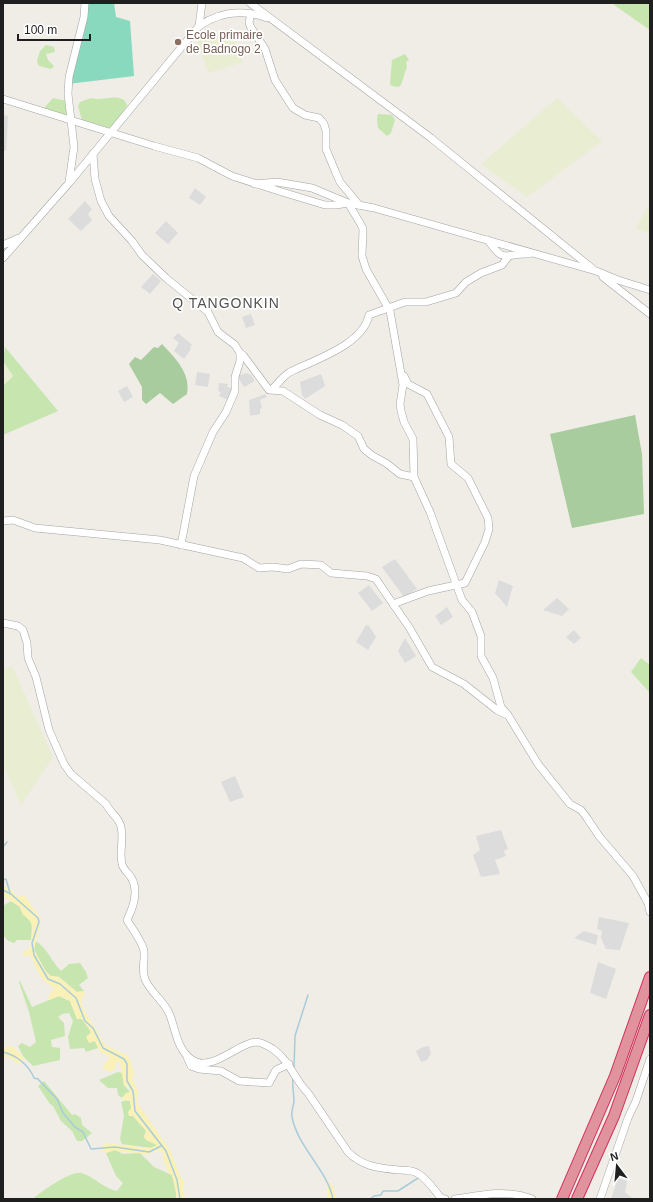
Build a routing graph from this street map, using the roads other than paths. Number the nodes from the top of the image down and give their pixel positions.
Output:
1 (85, 3) edge
2 (202, 3) edge
3 (250, 3) edge
4 (251, 14) junction
5 (274, 21) junction
6 (199, 26) junction
7 (3, 99) edge
8 (72, 121) junction
9 (111, 132) junction
10 (93, 154) junction
11 (69, 183) junction
12 (255, 184) junction
13 (348, 203) junction
14 (359, 205) junction
15 (21, 237) junction
16 (488, 240) junction
17 (3, 246) edge
18 (541, 255) junction
19 (508, 257) junction
20 (3, 258) edge
21 (596, 271) junction
22 (650, 290) edge
23 (388, 307) junction
24 (650, 314) edge
25 (240, 353) junction
26 (401, 369) junction
27 (272, 389) junction
28 (414, 477) junction
29 (3, 522) edge
30 (181, 545) junction
31 (457, 584) junction
32 (393, 604) junction
33 (3, 623) edge
34 (508, 715) junction
35 (650, 912) edge
36 (650, 977) edge
37 (650, 1015) edge
38 (186, 1054) junction
39 (650, 1060) edge
40 (288, 1064) junction
41 (445, 1199) edge
42 (454, 1199) edge
43 (532, 1199) edge
44 (562, 1199) edge
45 (577, 1199) edge
46 (600, 1199) edge

1 - 8 street
2 - 6 street
3 - 5 street
4 - 5 street
4 - 6 street
4 - 14 street
5 - 21 street
6 - 9 street
7 - 8 street
8 - 9 street
8 - 11 street
9 - 10 street
9 - 12 street
10 - 11 street
10 - 25 street
11 - 15 street
12 - 13 street
12 - 13 street
13 - 14 street
13 - 23 street
14 - 16 street
15 - 17 street
15 - 20 street
16 - 18 street
16 - 19 street
18 - 19 street
18 - 21 street
19 - 23 street
21 - 22 street
21 - 24 street
23 - 26 street
23 - 27 street
25 - 27 street
25 - 30 street
26 - 28 street
26 - 31 street
27 - 28 street
28 - 31 street
29 - 30 street
30 - 32 street
31 - 32 street
31 - 34 street
32 - 34 street
33 - 38 street
34 - 35 street
36 - 44 highway
37 - 45 highway
38 - 40 street
38 - 40 street
39 - 46 street
40 - 41 street
42 - 43 street

